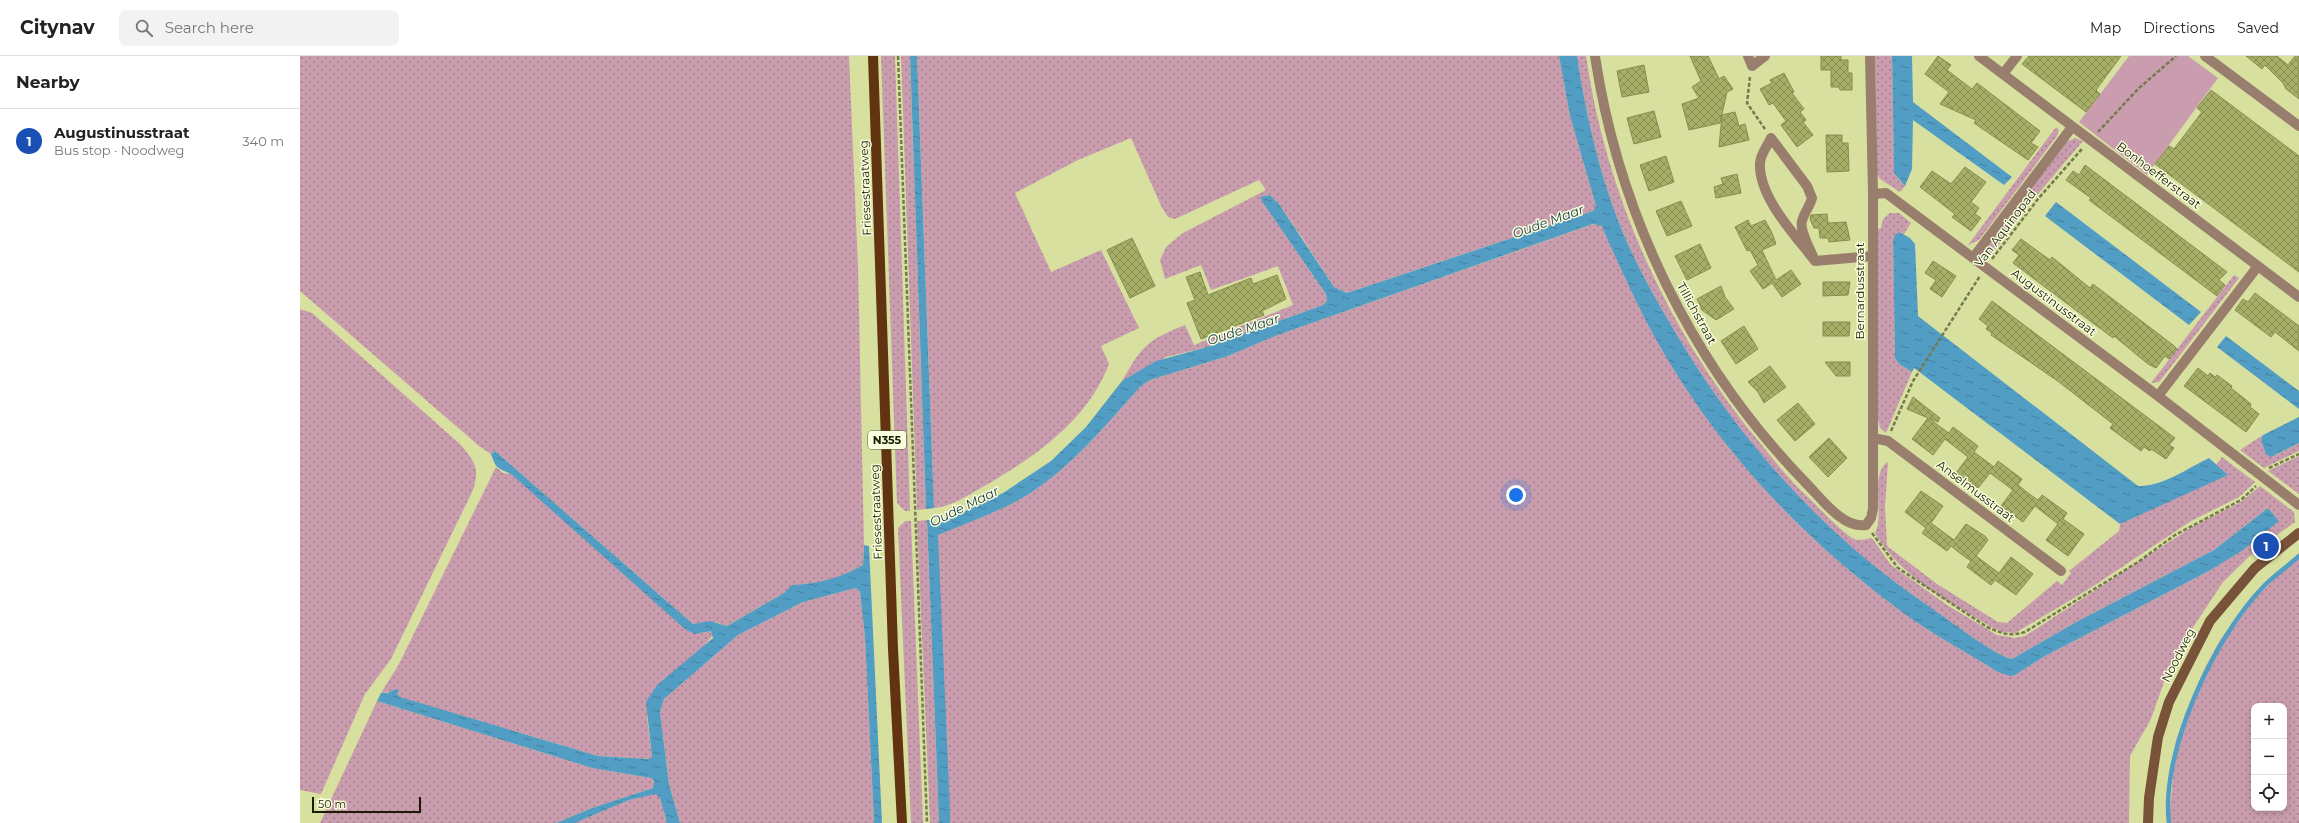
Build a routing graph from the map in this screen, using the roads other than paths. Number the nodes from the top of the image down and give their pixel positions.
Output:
1 (873, 56) edge
2 (1596, 56) edge
3 (1748, 56) edge
4 (1765, 56) edge
5 (1870, 56) edge
6 (1979, 56) edge
7 (2017, 56) edge
8 (2206, 56) edge
9 (2003, 74) junction
10 (2299, 126) edge
11 (2072, 127) junction
12 (1873, 194) junction
13 (1872, 256) junction
14 (1973, 258) junction
15 (1816, 261) junction
16 (2258, 266) junction
17 (2299, 297) edge
18 (2158, 396) junction
19 (1873, 438) junction
20 (2299, 505) edge
21 (1866, 525) joint
22 (2299, 533) edge
23 (2061, 571) dead end
24 (902, 823) edge
25 (2148, 823) edge

1 - 24 main road, Friesestraatweg / N355
2 - 21 street, Tillichstraat
3 - 4 street
5 - 12 street, Bernardusstraat
6 - 9 street, Bonhoefferstraat
7 - 9 street
8 - 10 street
9 - 11 street, Bonhoefferstraat
11 - 14 street
11 - 16 street, Bonhoefferstraat
12 - 13 street, Bernardusstraat
12 - 14 street, Augustinusstraat
13 - 15 street
13 - 19 street, Bernardusstraat
14 - 18 street, Augustinusstraat
15 - 15 street
16 - 17 street, Bonhoefferstraat
16 - 18 street
18 - 20 street, Augustinusstraat
19 - 21 street, Bernardusstraat
19 - 23 street, Anselmusstraat
22 - 25 main road, Noodweg

